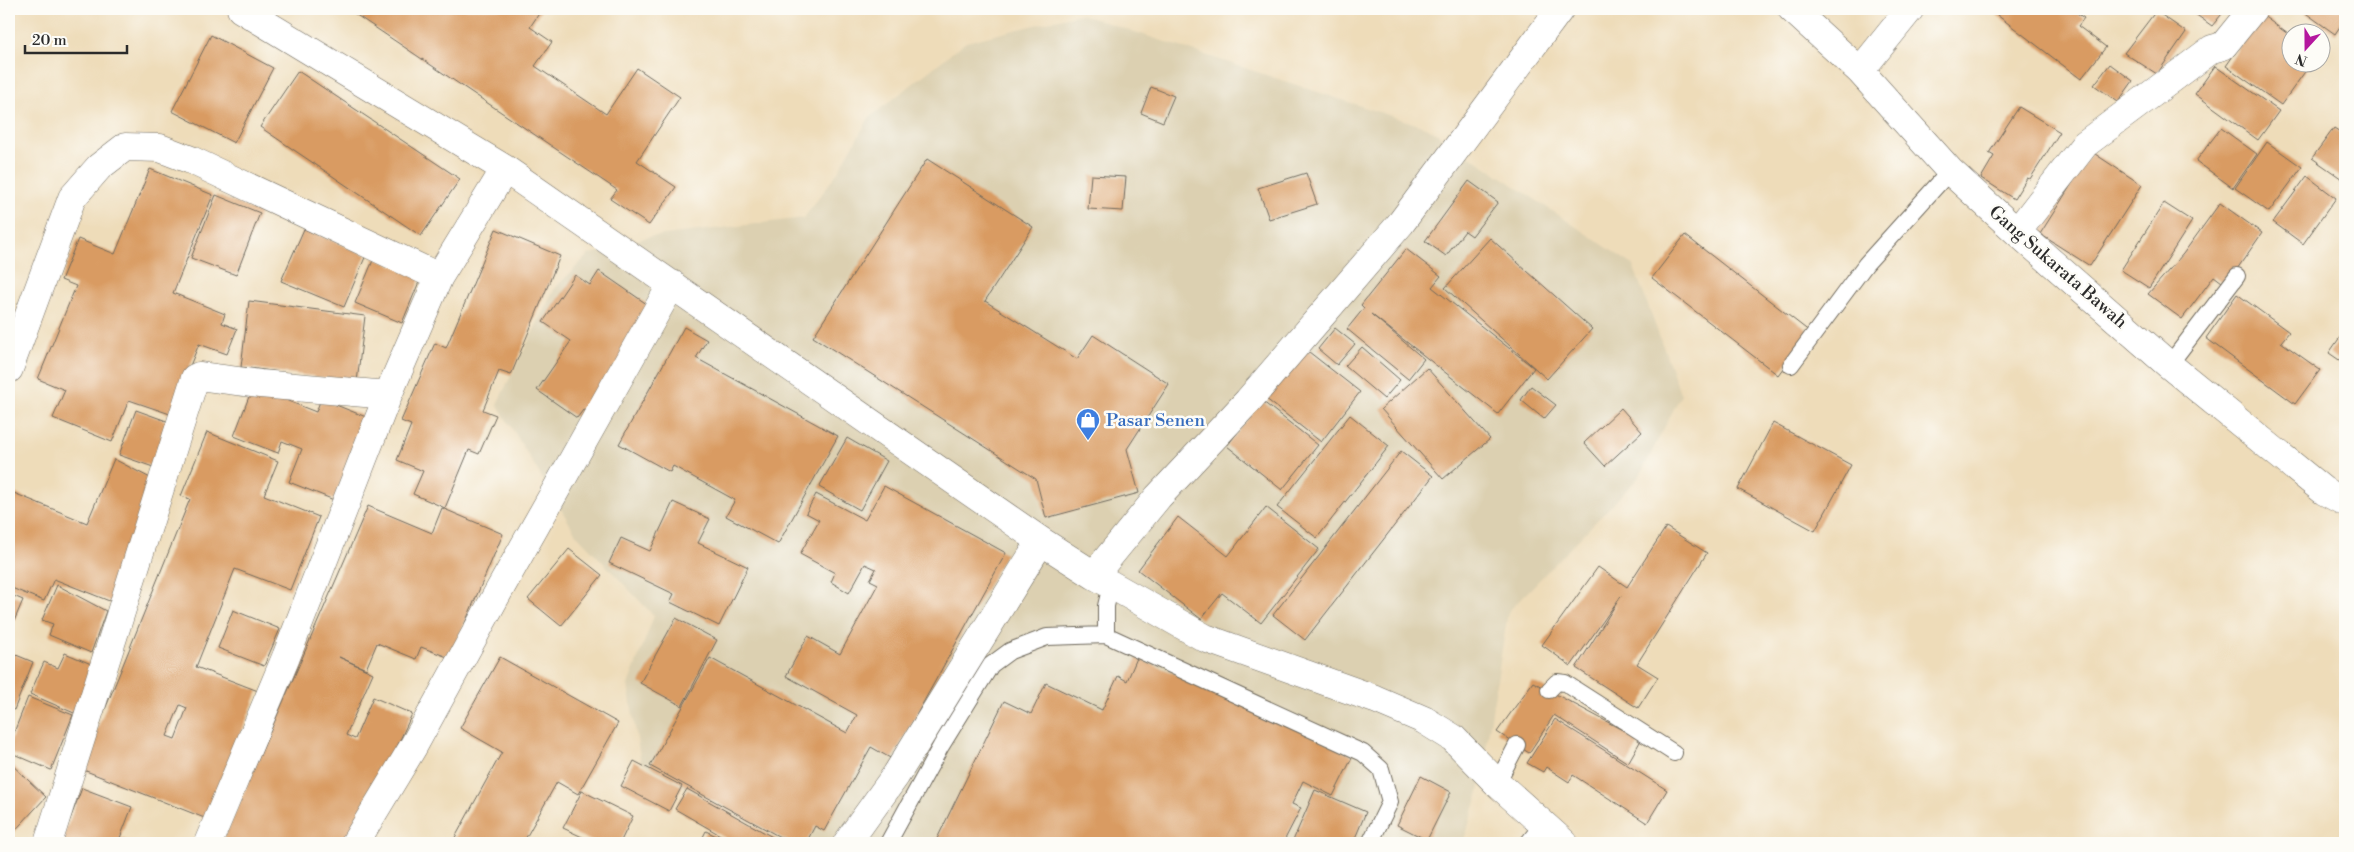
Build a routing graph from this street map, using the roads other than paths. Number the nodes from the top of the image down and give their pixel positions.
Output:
1 (241, 9) edge
2 (1560, 9) edge
3 (1792, 9) edge
4 (1910, 9) edge
5 (2254, 9) edge
6 (1860, 71) junction
7 (505, 169) junction
8 (1950, 171) junction
9 (2017, 232) junction
10 (2237, 276) dead end
11 (440, 277) junction
12 (672, 284) junction
13 (2169, 364) junction
14 (1791, 365) dead end
15 (9, 369) edge
16 (388, 395) junction
17 (2345, 502) edge
18 (1041, 541) junction
19 (1103, 580) junction
20 (1106, 635) junction
21 (1549, 690) dead end
22 (1517, 745) dead end
23 (1674, 753) dead end
24 (1497, 783) junction
25 (1536, 834) edge
26 (48, 843) edge
27 (208, 843) edge
28 (355, 843) edge
29 (847, 843) edge
30 (888, 843) edge
31 (1370, 843) edge
32 (1564, 843) edge

1 - 7 street
2 - 19 street
3 - 6 street, Gang Sukarata Bawah
4 - 6 street
5 - 9 street
6 - 8 street, Gang Sukarata Bawah
7 - 11 street
7 - 12 street
8 - 9 street, Gang Sukarata Bawah
8 - 14 lane
9 - 13 street, Gang Sukarata Bawah
10 - 13 lane
11 - 15 street
11 - 16 street
12 - 18 street
12 - 28 street
13 - 17 street, Gang Sukarata Bawah
16 - 26 street
16 - 27 street
18 - 19 street
18 - 29 street
19 - 20 lane
19 - 24 street
20 - 30 lane
20 - 31 lane
21 - 23 lane
22 - 24 lane
24 - 25 street
25 - 32 street

